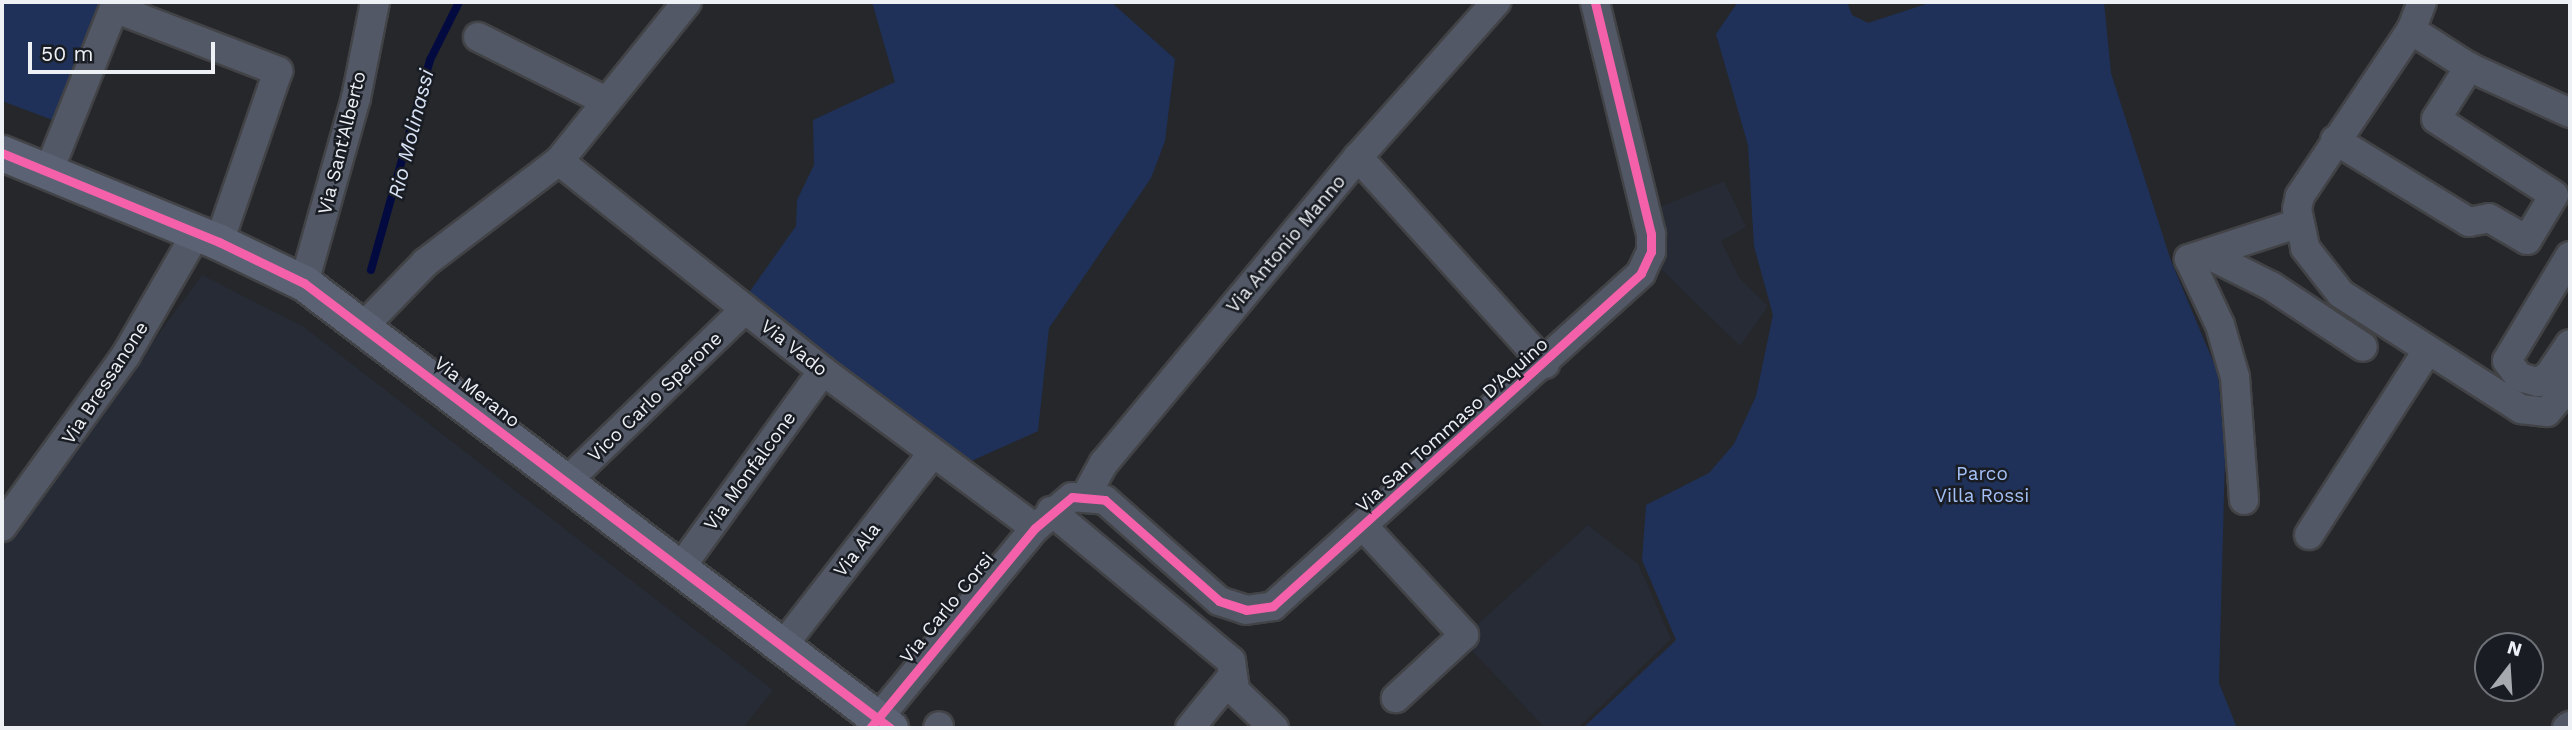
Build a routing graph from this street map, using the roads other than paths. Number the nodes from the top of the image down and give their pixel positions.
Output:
1 (374, 2) edge
2 (687, 2) edge
3 (1496, 2) edge
4 (1595, 2) edge
5 (2422, 2) edge
6 (2411, 30) junction
7 (478, 37) dead end
8 (2469, 67) junction
9 (607, 101) junction
10 (2570, 113) edge
11 (2335, 140) junction
12 (2, 153) edge
13 (1358, 157) junction
14 (559, 161) junction
15 (48, 173) junction
16 (2298, 223) junction
17 (208, 237) junction
18 (2189, 258) junction
19 (2568, 267) edge
20 (304, 283) junction
21 (745, 309) junction
22 (365, 326) junction
23 (2570, 344) edge
24 (2363, 347) dead end
25 (2427, 351) junction
26 (1545, 365) junction
27 (823, 371) junction
28 (2570, 385) edge
29 (933, 453) junction
30 (564, 484) junction
31 (1086, 495) junction
32 (2244, 500) dead end
33 (1043, 519) junction
34 (2, 527) edge
35 (1365, 528) junction
36 (2309, 535) dead end
37 (678, 571) junction
38 (781, 648) junction
39 (1233, 675) junction
40 (1396, 698) dead end
41 (879, 725) edge
42 (1190, 728) edge
43 (1274, 728) edge

1 - 20 street, Via Sant'Alberto
2 - 9 street
3 - 13 street, Via Antonio Manno
4 - 26 street, Via San Tommaso D'Aquino
5 - 6 street
6 - 8 street
6 - 11 street
7 - 9 street
8 - 10 street
8 - 11 street
9 - 14 street
11 - 16 street
12 - 15 main road, Via Merano
13 - 26 street
13 - 31 street, Via Antonio Manno
14 - 21 street, Via Vado
14 - 22 street
15 - 17 main road, Via Merano
15 - 17 street
16 - 18 street
16 - 25 street
17 - 20 main road, Via Merano
17 - 34 street, Via Bressanone
18 - 24 street
18 - 32 street
19 - 23 street
20 - 22 main road, Via Merano
21 - 27 street, Via Vado
21 - 30 street, Vico Carlo Sperone
22 - 30 main road, Via Merano
25 - 28 street
25 - 36 street
26 - 35 street, Via San Tommaso D'Aquino
27 - 29 street, Via Vado
27 - 37 street, Via Monfalcone
29 - 33 street, Via Vado
29 - 38 street, Via Ala
30 - 37 main road, Via Merano
31 - 33 street
31 - 35 street, Via San Tommaso D'Aquino
33 - 39 street, Via Vado
33 - 41 street, Via Carlo Corsi
35 - 40 street
37 - 38 main road, Via Merano
38 - 41 main road, Via Merano
39 - 42 street
39 - 43 street, Via Vado

